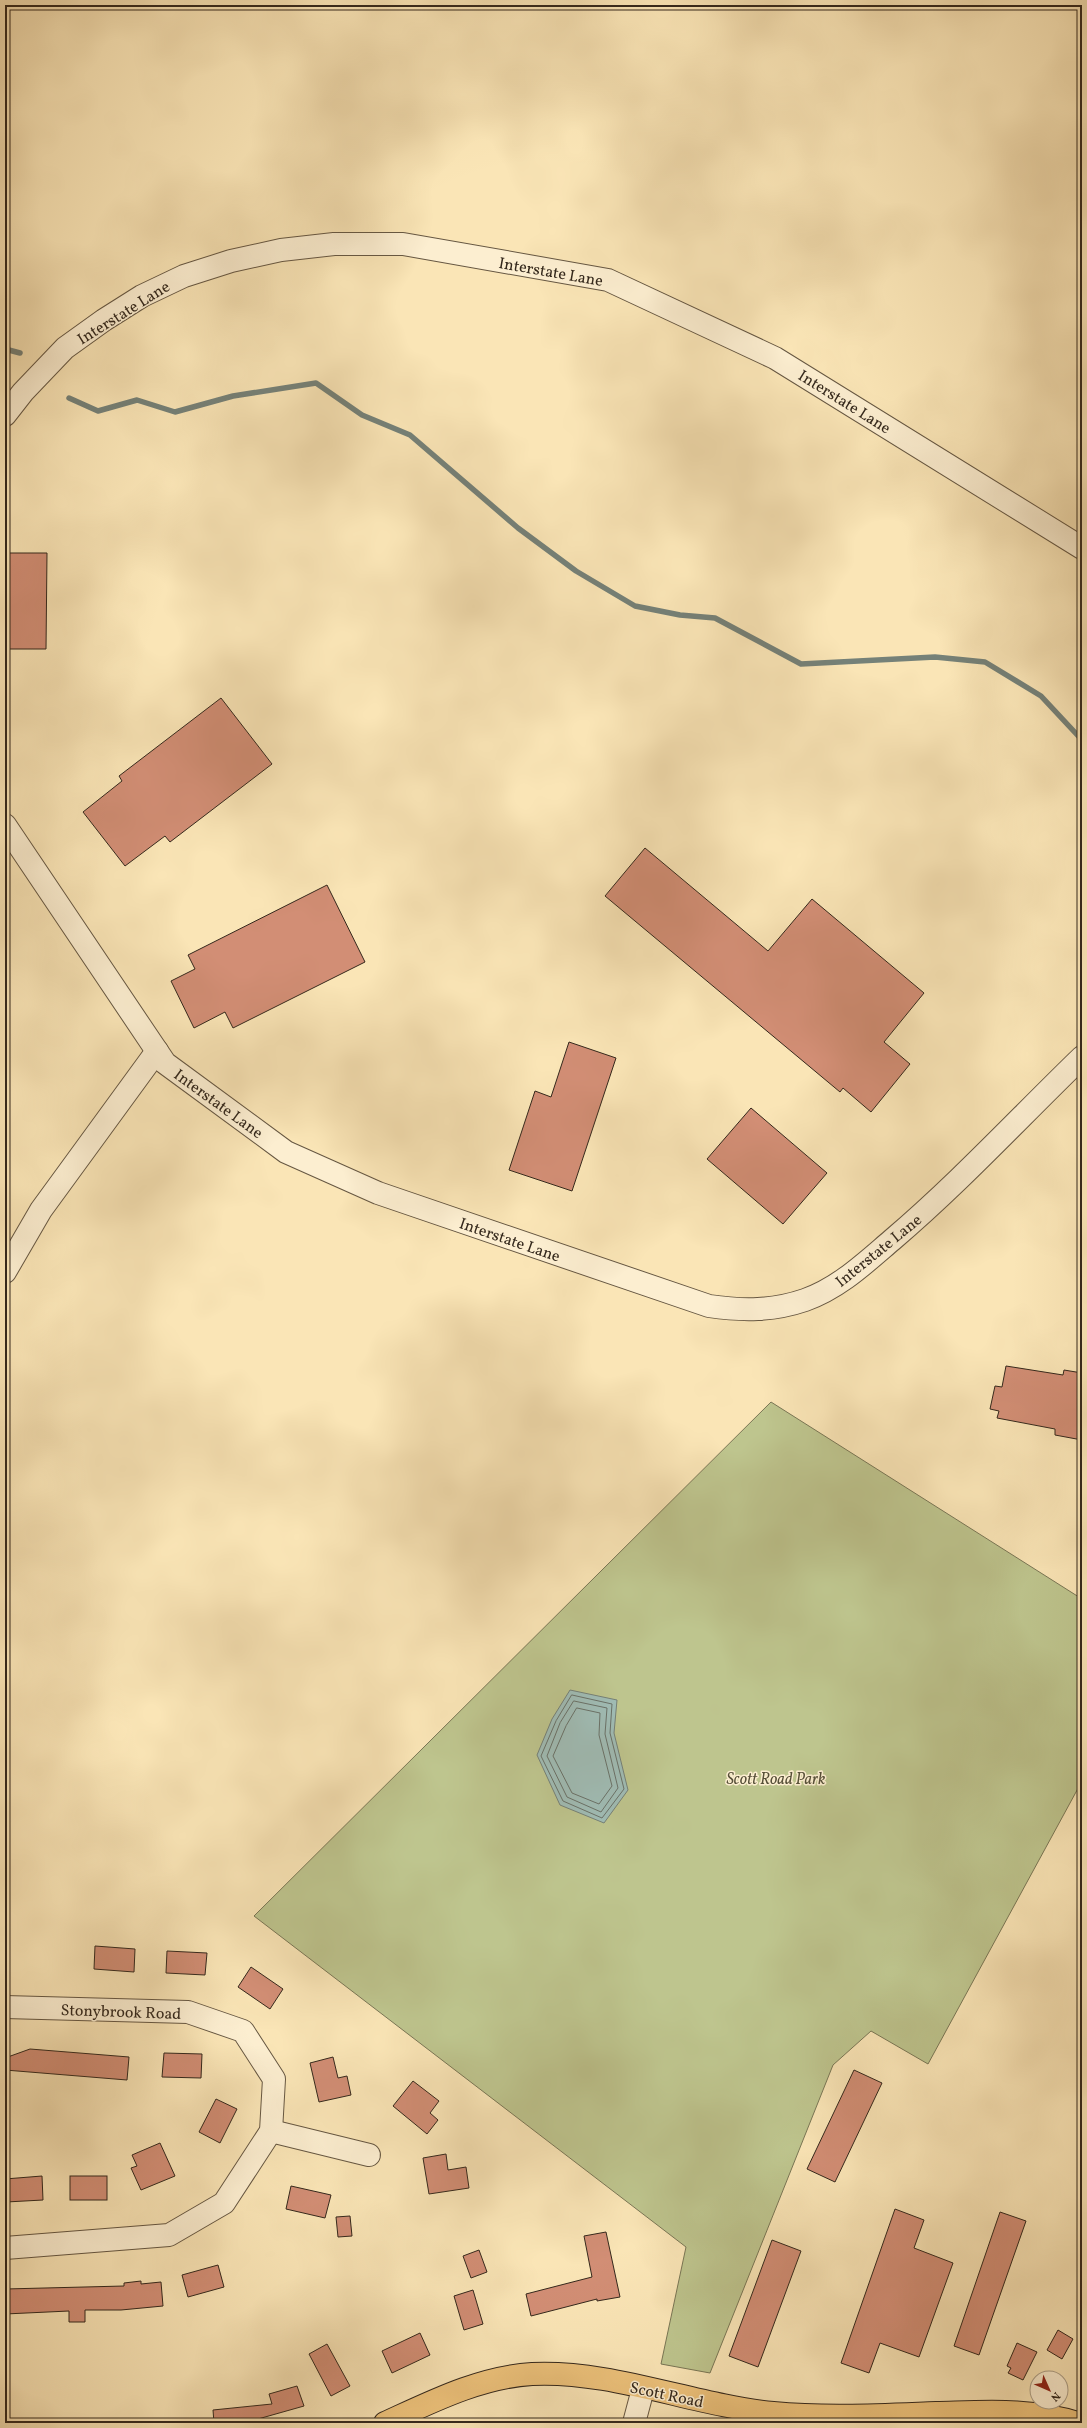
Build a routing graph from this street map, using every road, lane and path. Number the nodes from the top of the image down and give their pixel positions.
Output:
1 (5, 415) edge
2 (1082, 548) edge
3 (5, 825) edge
4 (157, 1051) junction
5 (1082, 1057) edge
6 (5, 1272) edge
7 (5, 2007) edge
8 (271, 2131) junction
9 (369, 2155) dead end
10 (5, 2248) edge
11 (643, 2389) junction
12 (1010, 2418) edge
13 (384, 2423) edge
14 (634, 2423) edge
15 (1077, 2423) edge

1 - 2 street, Interstate Lane
3 - 4 street, Interstate Lane
4 - 5 street, Interstate Lane
4 - 6 street
7 - 8 street, Stonybrook Road
8 - 9 street
8 - 10 street, Stonybrook Road
11 - 12 main road, Scott Road
11 - 13 main road, Scott Road
11 - 14 street
12 - 15 main road, Scott Road

